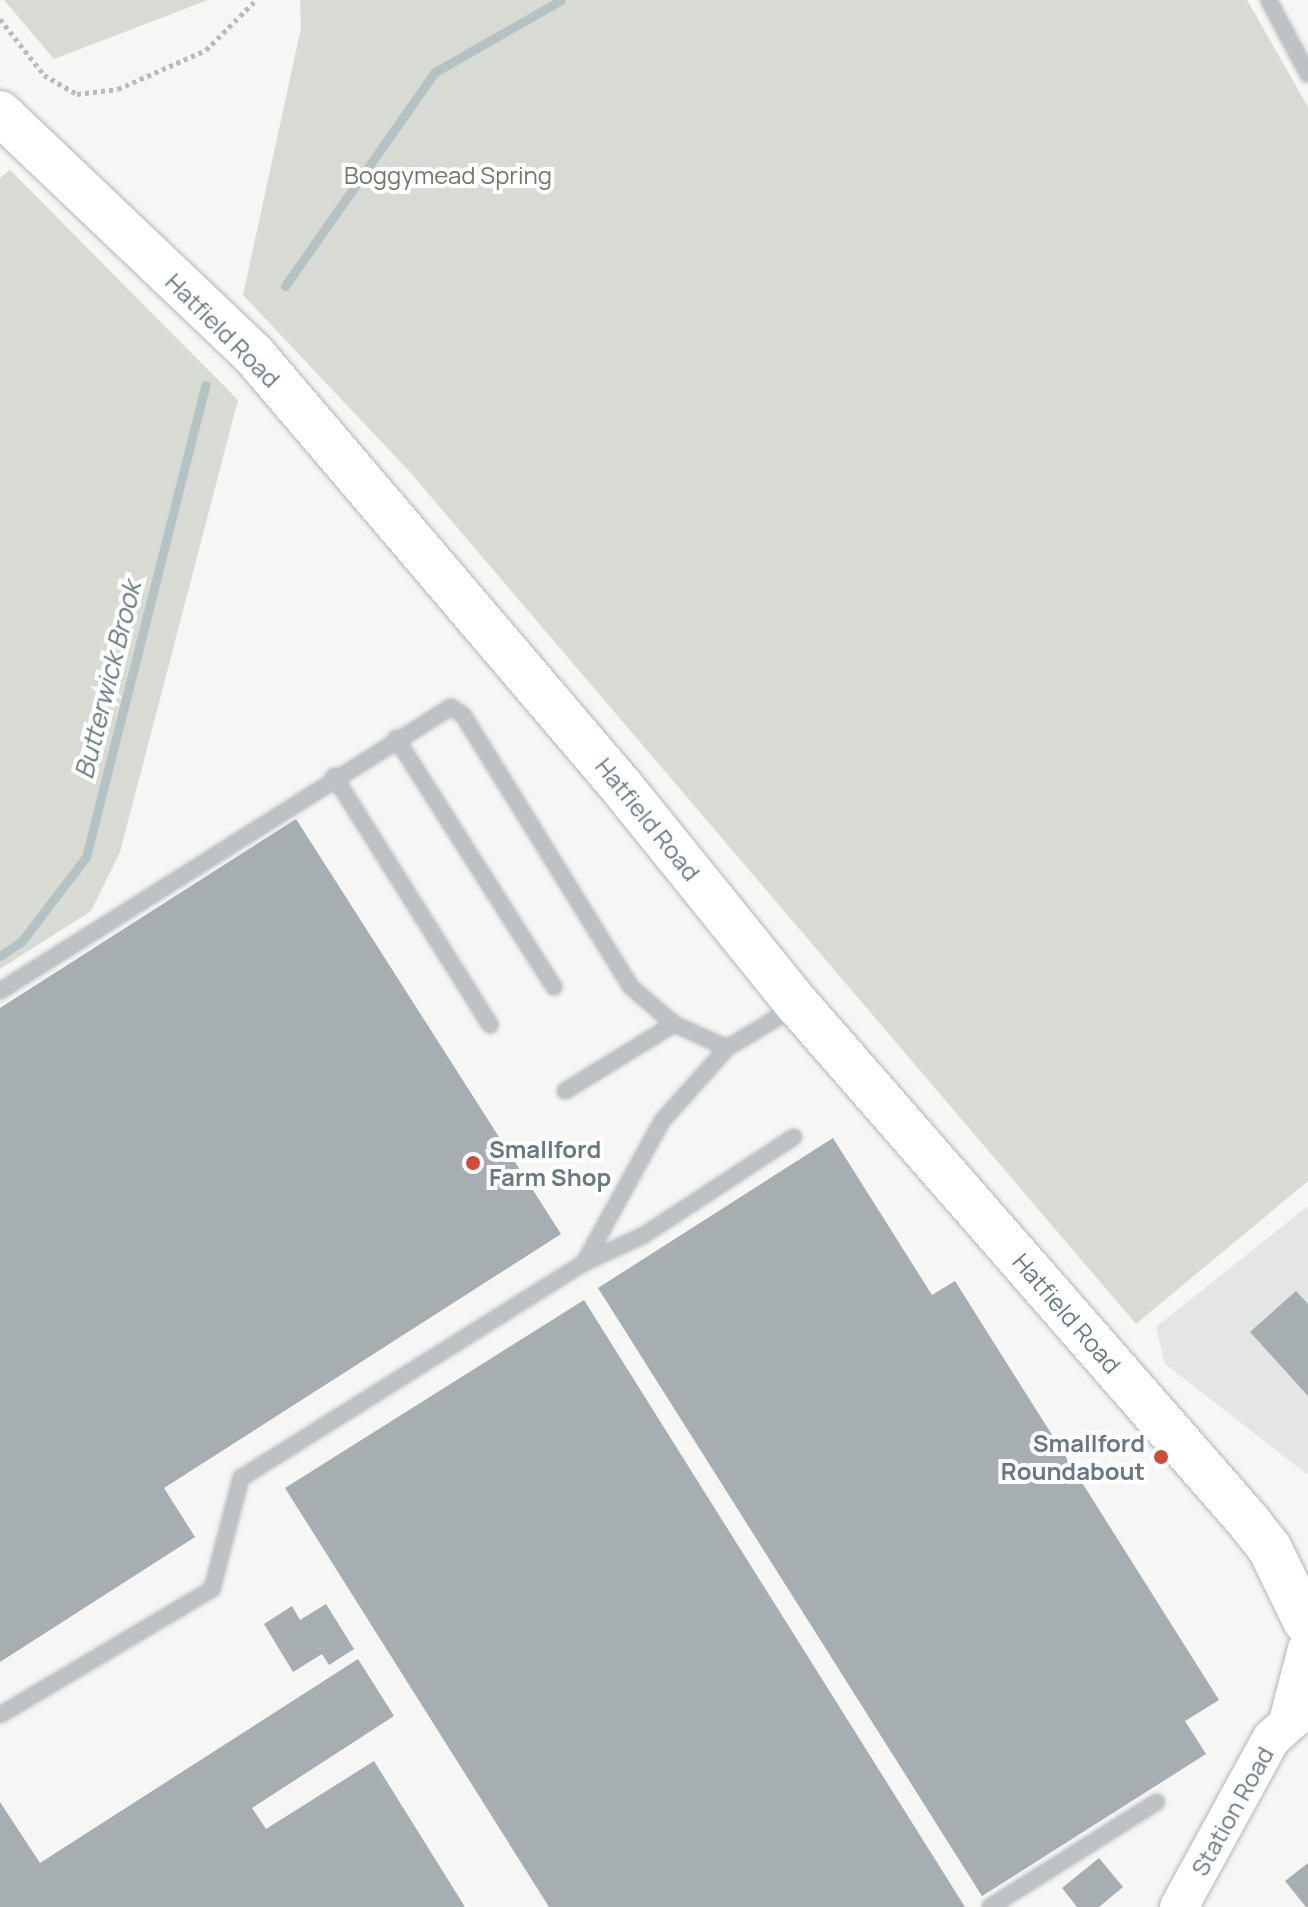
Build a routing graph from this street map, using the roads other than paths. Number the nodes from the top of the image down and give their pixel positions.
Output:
1 (1269, 1) edge
2 (1308, 74) edge
3 (0, 113) edge
4 (396, 738) junction
5 (334, 776) junction
6 (554, 987) dead end
7 (0, 991) edge
8 (798, 1005) junction
9 (674, 1024) junction
10 (490, 1025) dead end
11 (727, 1048) junction
12 (565, 1091) dead end
13 (794, 1137) dead end
14 (584, 1263) junction
15 (1289, 1558) edge
16 (1307, 1634) edge
17 (1298, 1712) edge
18 (0, 1715) edge
19 (1157, 1802) dead end
20 (990, 1907) edge
21 (1179, 1907) edge

1 - 2 lane
3 - 8 main road, Hatfield Road
4 - 5 lane
4 - 6 lane
4 - 9 lane
5 - 7 lane
5 - 10 lane
8 - 11 lane
8 - 15 main road, Hatfield Road
9 - 11 lane
9 - 12 lane
11 - 14 lane
13 - 14 lane
14 - 18 lane
15 - 16 main road, Hatfield Road
16 - 17 street, Station Road
17 - 21 street, Station Road
19 - 20 lane

